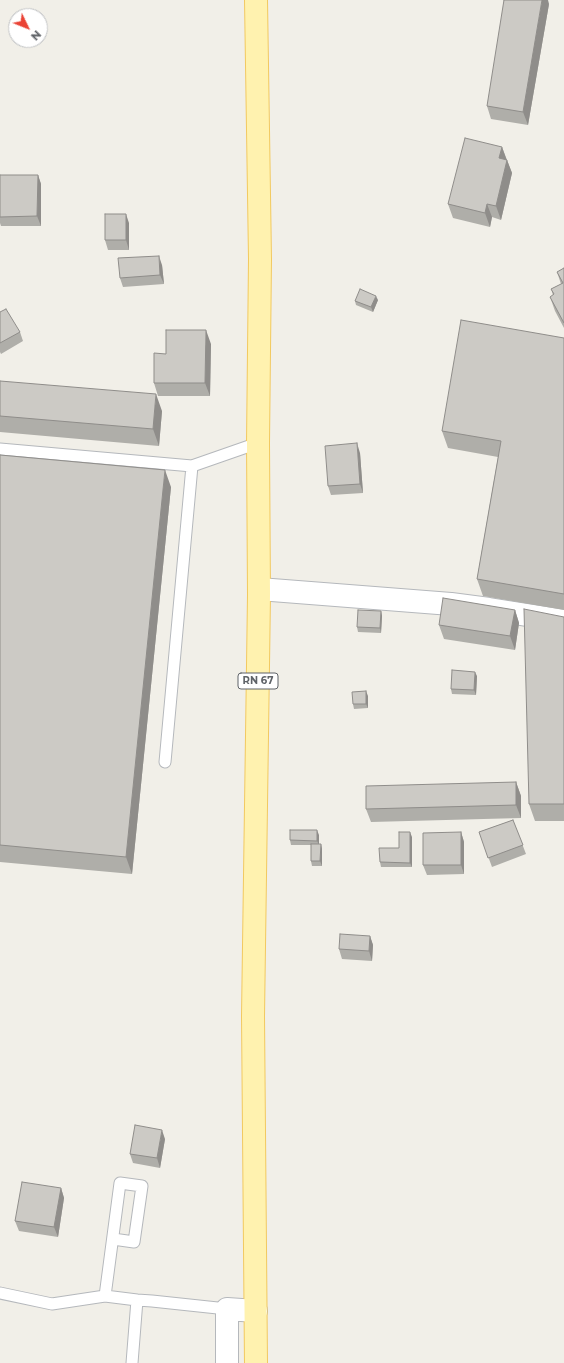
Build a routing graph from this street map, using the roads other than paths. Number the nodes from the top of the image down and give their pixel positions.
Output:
1 (256, 0) edge
2 (258, 443) junction
3 (0, 449) edge
4 (192, 466) junction
5 (259, 589) junction
6 (564, 621) edge
7 (165, 762) dead end
8 (113, 1239) junction
9 (0, 1292) edge
10 (105, 1296) junction
11 (137, 1300) junction
12 (227, 1309) junction
13 (256, 1311) junction
14 (132, 1363) edge
15 (227, 1363) edge
16 (256, 1363) edge

1 - 2 main road, RN 67
2 - 4 lane
2 - 5 main road, RN 67
3 - 4 lane
4 - 7 lane
5 - 6 street
5 - 13 main road, RN 67
8 - 8 lane
8 - 10 lane
9 - 10 lane
10 - 11 lane
11 - 12 lane
11 - 14 lane
12 - 13 street
12 - 15 street
13 - 16 main road, RN 67

